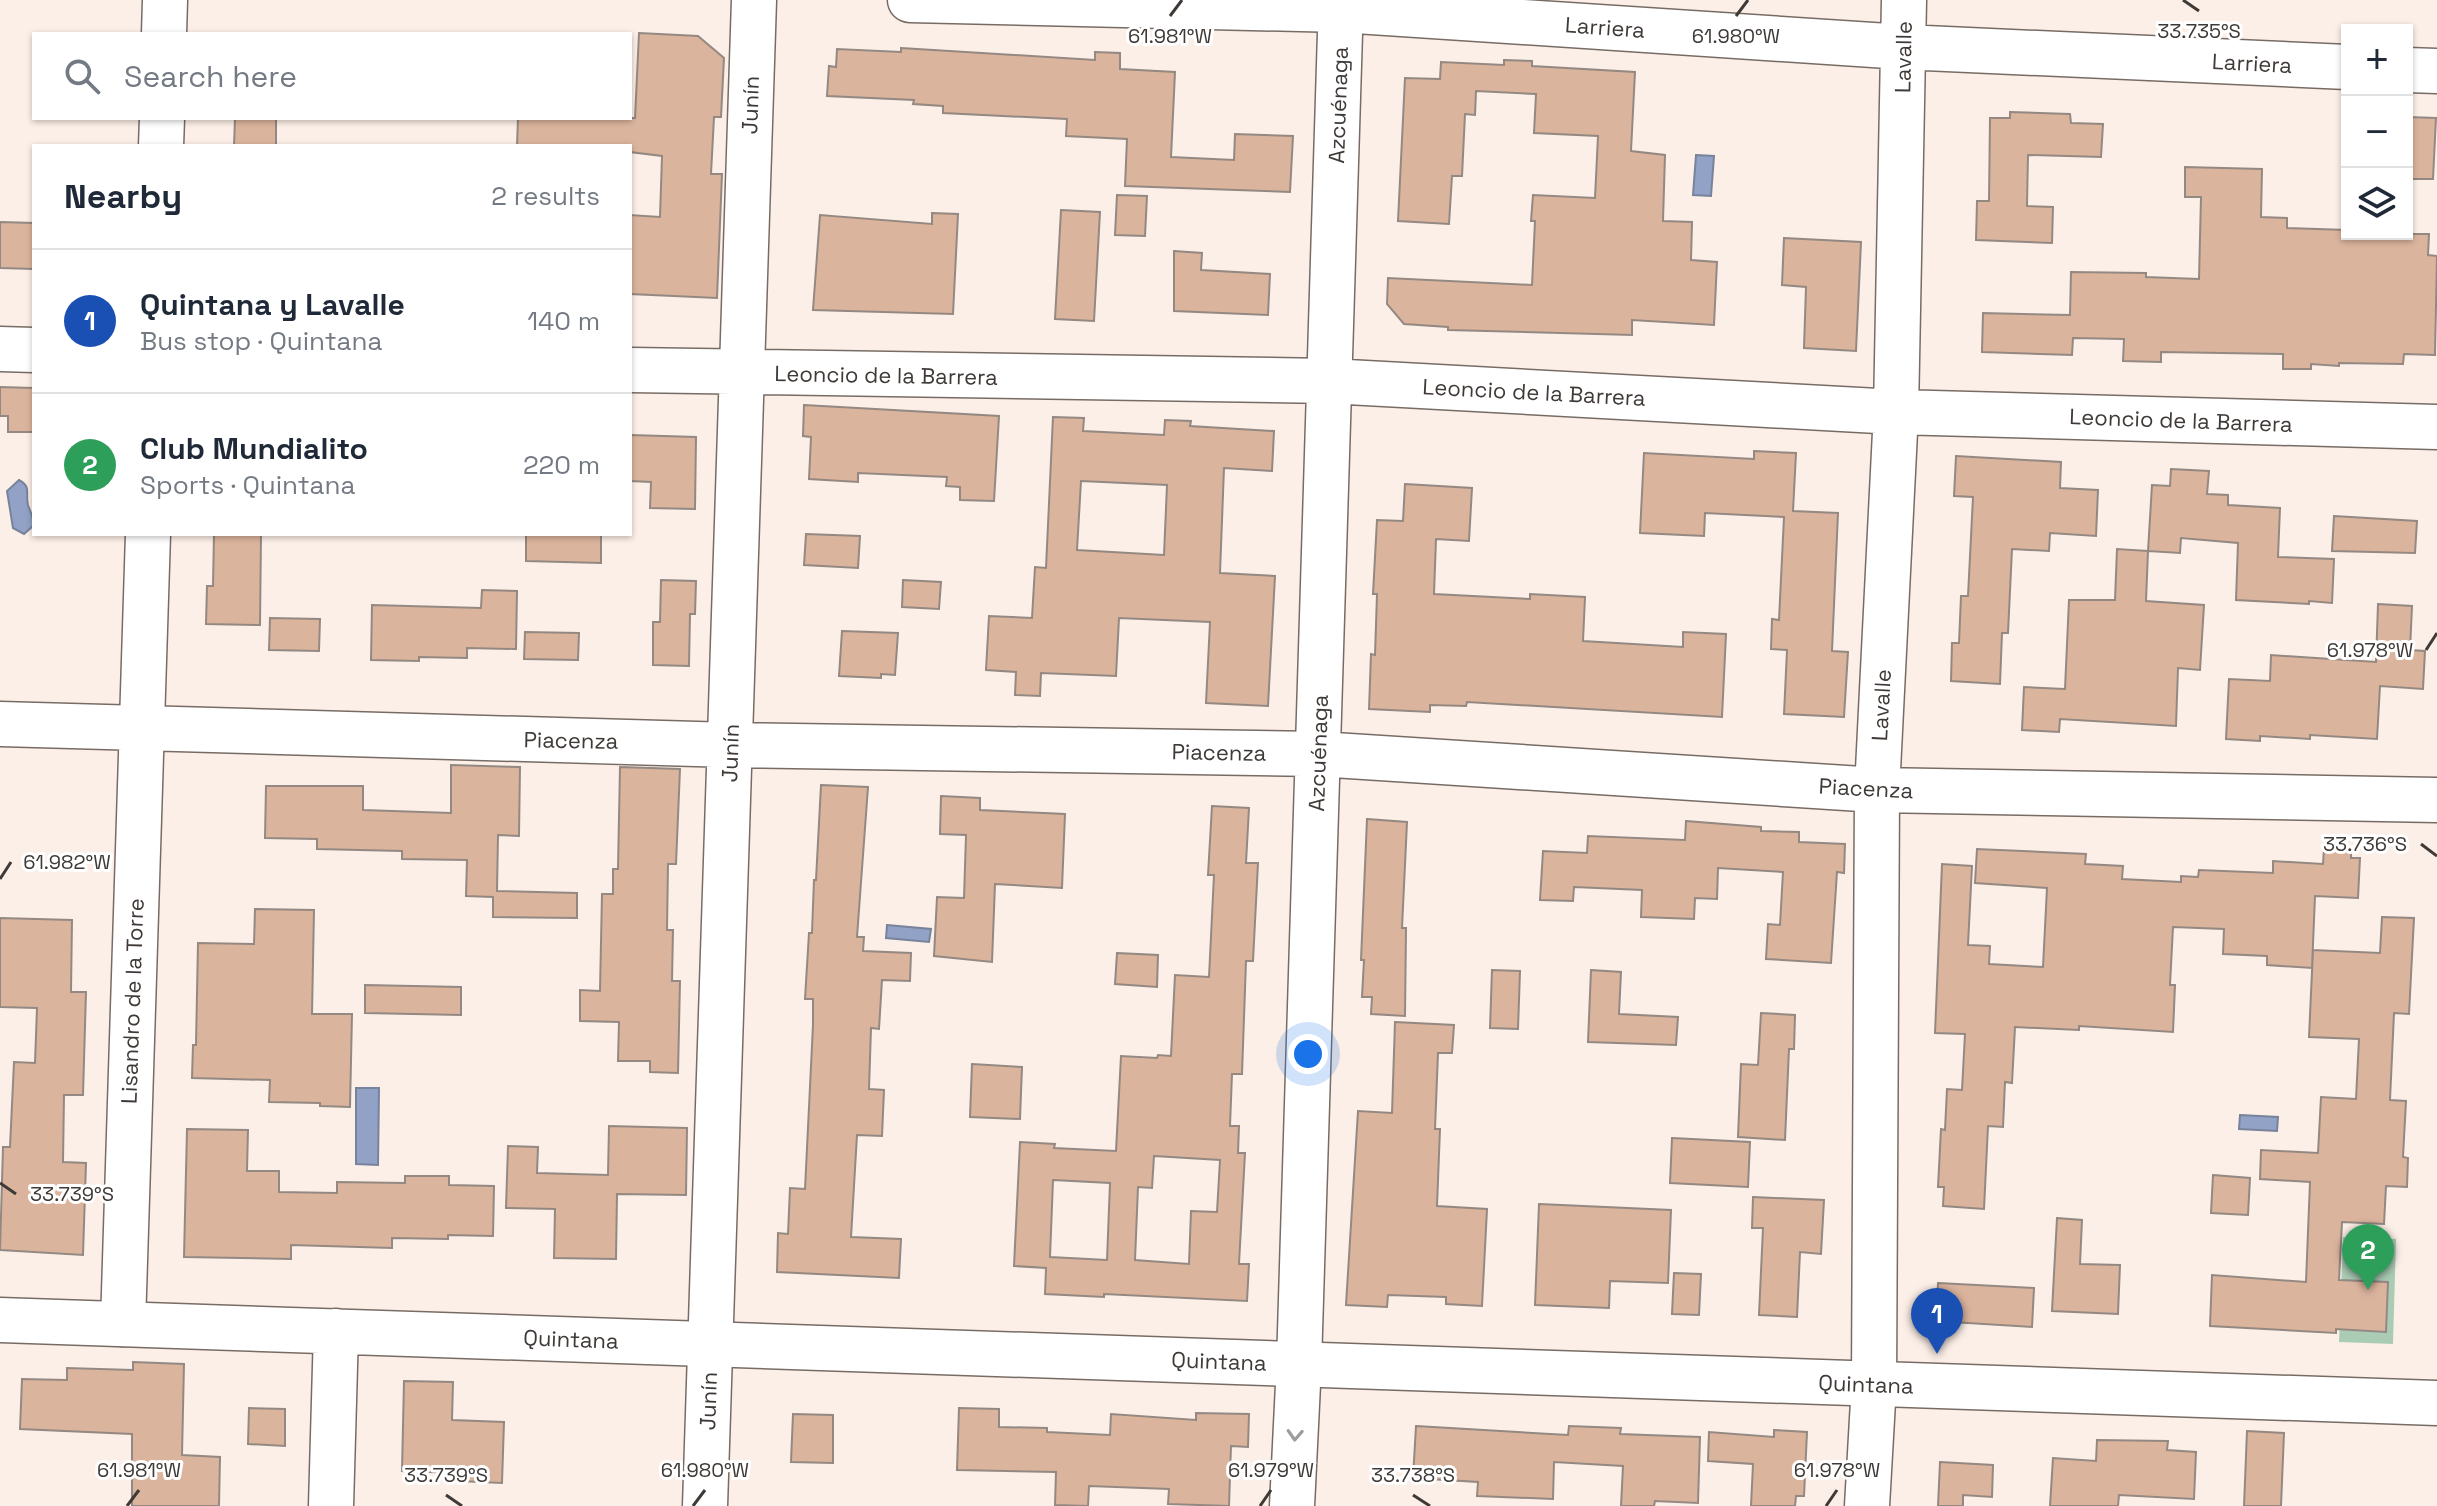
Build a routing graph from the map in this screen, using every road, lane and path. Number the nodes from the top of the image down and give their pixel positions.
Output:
1 (165, 0) edge
2 (754, 0) edge
3 (910, 0) edge
4 (1904, 0) edge
5 (1341, 5) edge
6 (164, 32) edge
7 (1903, 47) junction
8 (2341, 67) edge
9 (2413, 70) edge
10 (2437, 71) edge
11 (162, 120) edge
12 (161, 144) edge
13 (0, 349) edge
14 (32, 350) edge
15 (632, 370) edge
16 (742, 373) junction
17 (1329, 381) junction
18 (1896, 412) junction
19 (2437, 427) edge
20 (148, 536) edge
21 (0, 724) edge
22 (140, 730) junction
23 (731, 745) junction
24 (1318, 754) junction
25 (1877, 790) junction
26 (2437, 800) edge
27 (0, 1320) edge
28 (123, 1324) junction
29 (336, 1331) junction
30 (709, 1344) junction
31 (1299, 1364) junction
32 (1874, 1384) junction
33 (2437, 1403) edge
34 (331, 1506) edge
35 (705, 1506) edge
36 (1292, 1506) edge
37 (1867, 1506) edge

1 - 6 street
2 - 16 street, Junín
3 - 5 street, Larriera
4 - 7 street, Lavalle
5 - 7 street, Larriera
5 - 17 street, Azcuénaga
7 - 8 street, Larriera
7 - 18 street, Lavalle
9 - 10 street
11 - 12 street
13 - 14 street
15 - 16 street, Leoncio de la Barrera
16 - 17 street, Leoncio de la Barrera
16 - 23 street, Junín
17 - 18 street, Leoncio de la Barrera
17 - 24 street, Azcuénaga
18 - 19 street, Leoncio de la Barrera
18 - 25 street, Lavalle
20 - 22 street, Lisandro de la Torre
21 - 22 street, Piacenza
22 - 23 street, Piacenza
22 - 28 street, Lisandro de la Torre
23 - 24 street, Piacenza
23 - 30 street, Junín
24 - 25 street, Piacenza
24 - 31 street, Azcuénaga
25 - 26 street, Piacenza
25 - 32 street, Lavalle
27 - 28 street, Quintana
28 - 29 street, Quintana
29 - 30 street, Quintana
29 - 34 street
30 - 31 street, Quintana
30 - 35 street, Junín
31 - 32 street, Quintana
31 -> 36 street, Azcuénaga
32 - 33 street, Quintana
32 - 37 street, Lavalle

